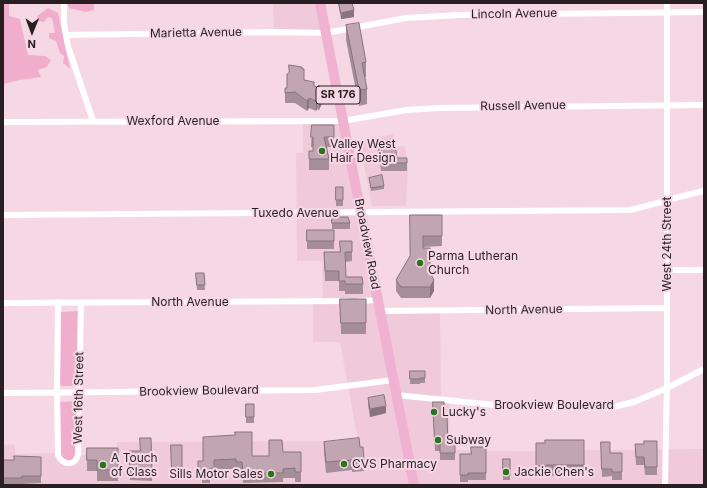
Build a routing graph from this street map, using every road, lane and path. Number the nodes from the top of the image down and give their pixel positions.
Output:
1 (64, 3) edge
2 (320, 3) edge
3 (667, 3) edge
4 (667, 12) junction
5 (704, 12) edge
6 (326, 33) junction
7 (66, 35) junction
8 (704, 104) edge
9 (667, 105) junction
10 (94, 121) junction
11 (343, 121) junction
12 (3, 122) edge
13 (704, 191) edge
14 (667, 199) junction
15 (360, 212) junction
16 (3, 215) edge
17 (667, 270) junction
18 (704, 270) edge
19 (378, 300) junction
20 (58, 302) junction
21 (3, 303) edge
22 (81, 303) junction
23 (667, 308) junction
24 (380, 312) junction
25 (704, 369) edge
26 (394, 380) junction
27 (667, 388) junction
28 (57, 392) junction
29 (3, 393) edge
30 (80, 393) junction
31 (396, 395) junction
32 (414, 485) edge
33 (665, 485) edge

1 - 7 street
2 - 6 main road, Broadview Road / SR 176
3 - 4 street, West 24th Street
4 - 5 street, Lincoln Avenue
4 - 6 street, Lincoln Avenue
4 - 9 street, West 24th Street
6 - 7 street, Marietta Avenue
6 - 11 main road, Broadview Road / SR 176
7 - 10 street
8 - 9 street, Russell Avenue
9 - 11 street, Russell Avenue
9 - 14 street, West 24th Street
10 - 11 street, Wexford Avenue
10 - 12 street, Wexford Avenue
11 - 15 main road, Broadview Road / SR 176
13 - 14 street, Tuxedo Avenue
14 - 15 street, Tuxedo Avenue
14 - 17 street, West 24th Street
15 - 16 street, Tuxedo Avenue
15 - 19 main road, Broadview Road / SR 176
17 - 18 street
17 - 23 street, West 24th Street
19 - 22 street, North Avenue
19 - 24 main road, Broadview Road / SR 176
20 - 21 street, North Avenue
20 - 22 street, North Avenue
20 - 28 street, West 16th Street
22 - 30 street, West 16th Street
23 - 24 street, North Avenue
23 - 27 street, West 24th Street
24 - 26 main road, Broadview Road / SR 176
25 - 27 street, Brookview Boulevard
26 - 30 street, Brookview Boulevard
26 - 31 main road, Broadview Road / SR 176
27 - 31 street, Brookview Boulevard
27 - 33 street, West 24th Street
28 - 29 street, Brookview Boulevard
28 - 30 street, Brookview Boulevard
28 - 30 street, West 16th Street
31 - 32 main road, Broadview Road / SR 176

